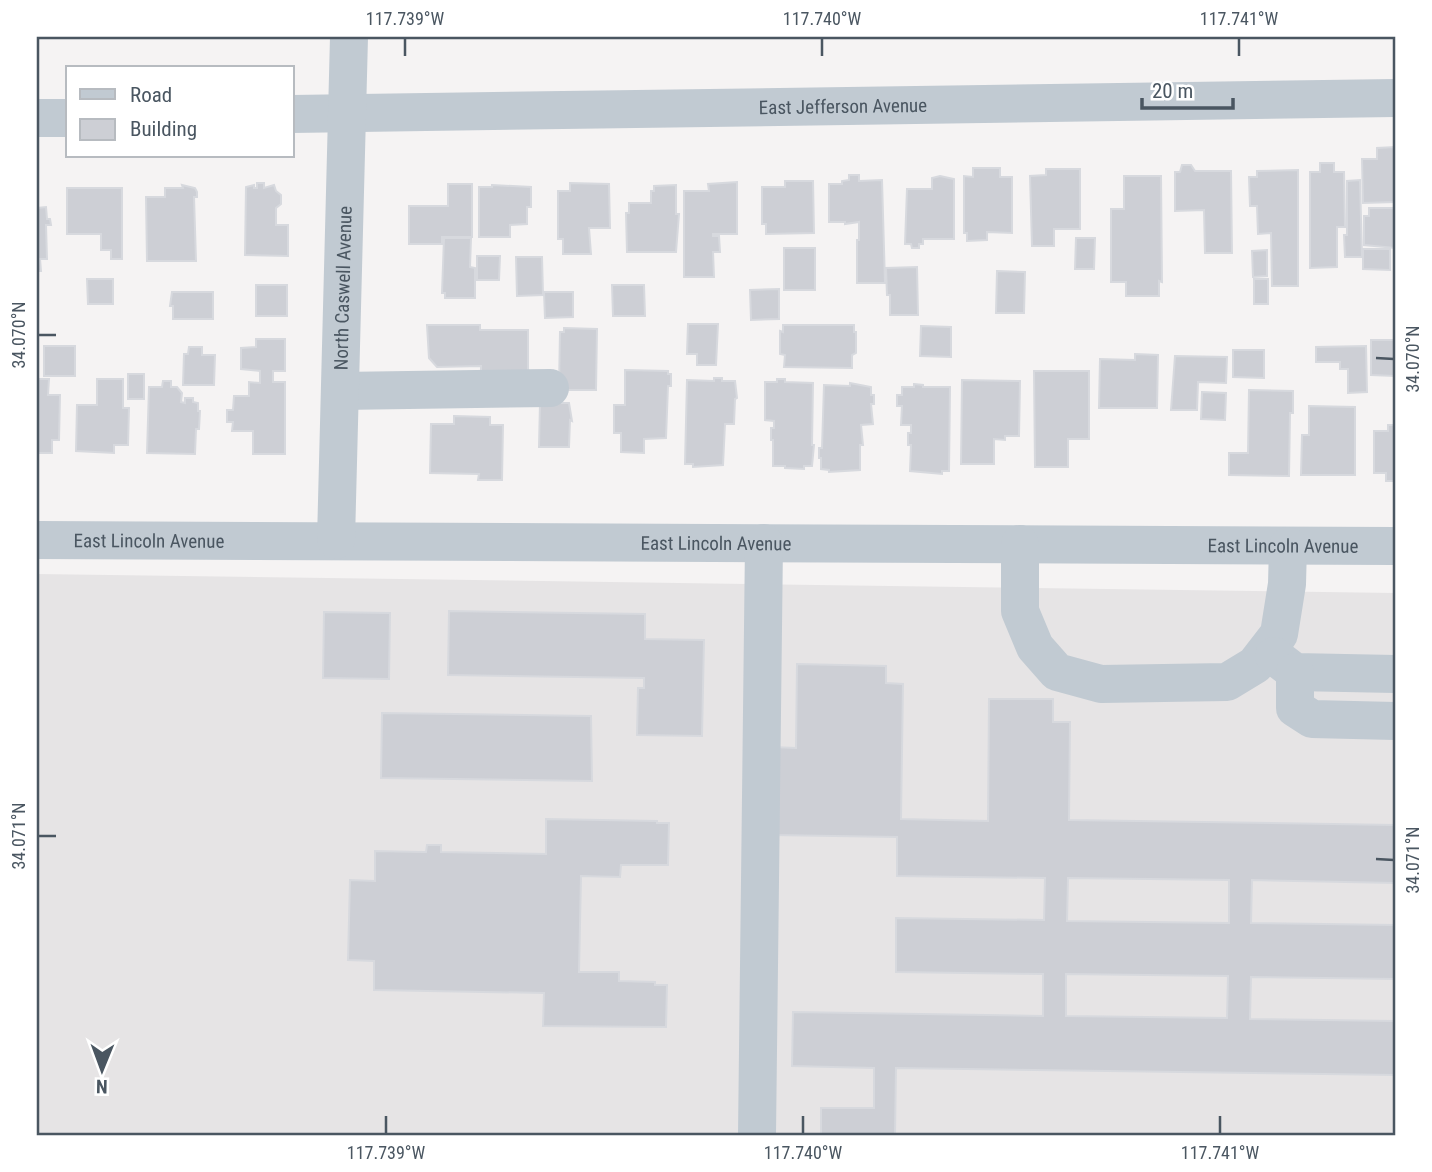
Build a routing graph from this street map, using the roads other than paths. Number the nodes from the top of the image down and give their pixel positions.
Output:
1 (349, 37) edge
2 (1395, 98) edge
3 (348, 113) junction
4 (294, 114) edge
5 (37, 118) edge
6 (66, 118) edge
7 (550, 388) dead end
8 (340, 391) junction
9 (37, 540) edge
10 (337, 540) junction
11 (764, 543) junction
12 (1020, 544) junction
13 (1288, 546) junction
14 (1395, 546) edge
15 (1281, 662) junction
16 (1395, 674) edge
17 (1395, 721) edge
18 (757, 1135) edge

1 - 3 street, North Caswell Avenue
2 - 3 street, East Jefferson Avenue
3 - 4 street, East Jefferson Avenue
3 - 8 street, North Caswell Avenue
5 - 6 street
7 - 8 street
8 - 10 street, North Caswell Avenue
9 - 10 street, East Lincoln Avenue
10 - 11 street, East Lincoln Avenue
11 - 12 street, East Lincoln Avenue
11 - 18 street
12 - 13 street, East Lincoln Avenue
12 - 15 street
13 - 14 street, East Lincoln Avenue
13 - 15 street
15 - 16 street
15 - 17 street

